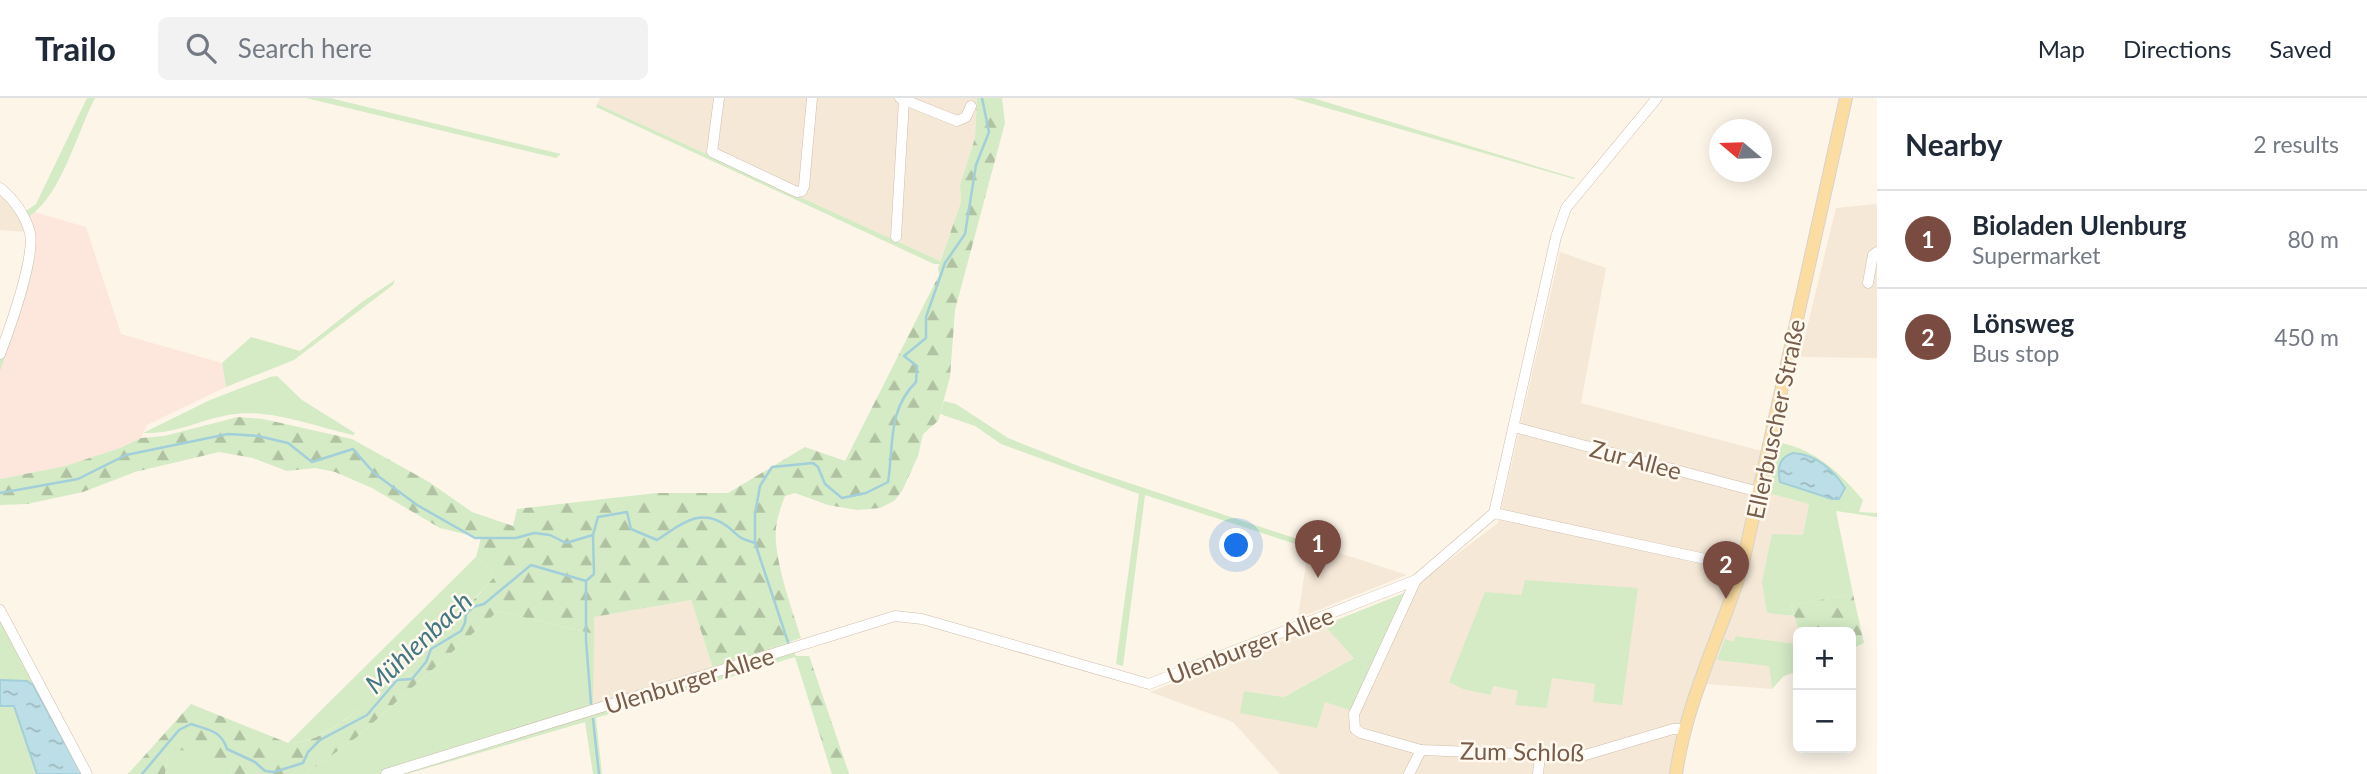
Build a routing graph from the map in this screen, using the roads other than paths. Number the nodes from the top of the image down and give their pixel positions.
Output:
1 (719, 98) edge
2 (812, 98) edge
3 (1657, 98) edge
4 (1846, 98) edge
5 (902, 99) edge
6 (971, 106) dead end
7 (0, 188) edge
8 (896, 237) dead end
9 (1877, 252) edge
10 (1868, 283) dead end
11 (0, 355) edge
12 (1514, 427) junction
13 (1759, 492) junction
14 (1494, 513) junction
15 (1742, 567) junction
16 (1416, 580) junction
17 (0, 610) edge
18 (1684, 729) junction
19 (1421, 750) junction
20 (1540, 755) junction
21 (87, 774) edge
22 (386, 774) edge
23 (1409, 774) edge
24 (1538, 774) edge
25 (1675, 774) edge

1 - 2 street
3 - 12 street
4 - 13 main road, Ellerbuscher Straße
5 - 6 street
5 - 8 street
7 - 11 street
9 - 10 street
12 - 13 street, Zur Allee
12 - 14 street
13 - 15 main road, Ellerbuscher Straße
14 - 15 street
14 - 16 street, Ulenburger Allee
15 - 18 main road, Ellerbuscher Straße
16 - 19 street, Zum Schloß
16 - 22 street, Ulenburger Allee
17 - 21 street
18 - 20 street, Zum Schloß
18 - 25 main road, Ellerbuscher Straße
19 - 20 street, Zum Schloß
19 - 23 street
20 - 24 street

